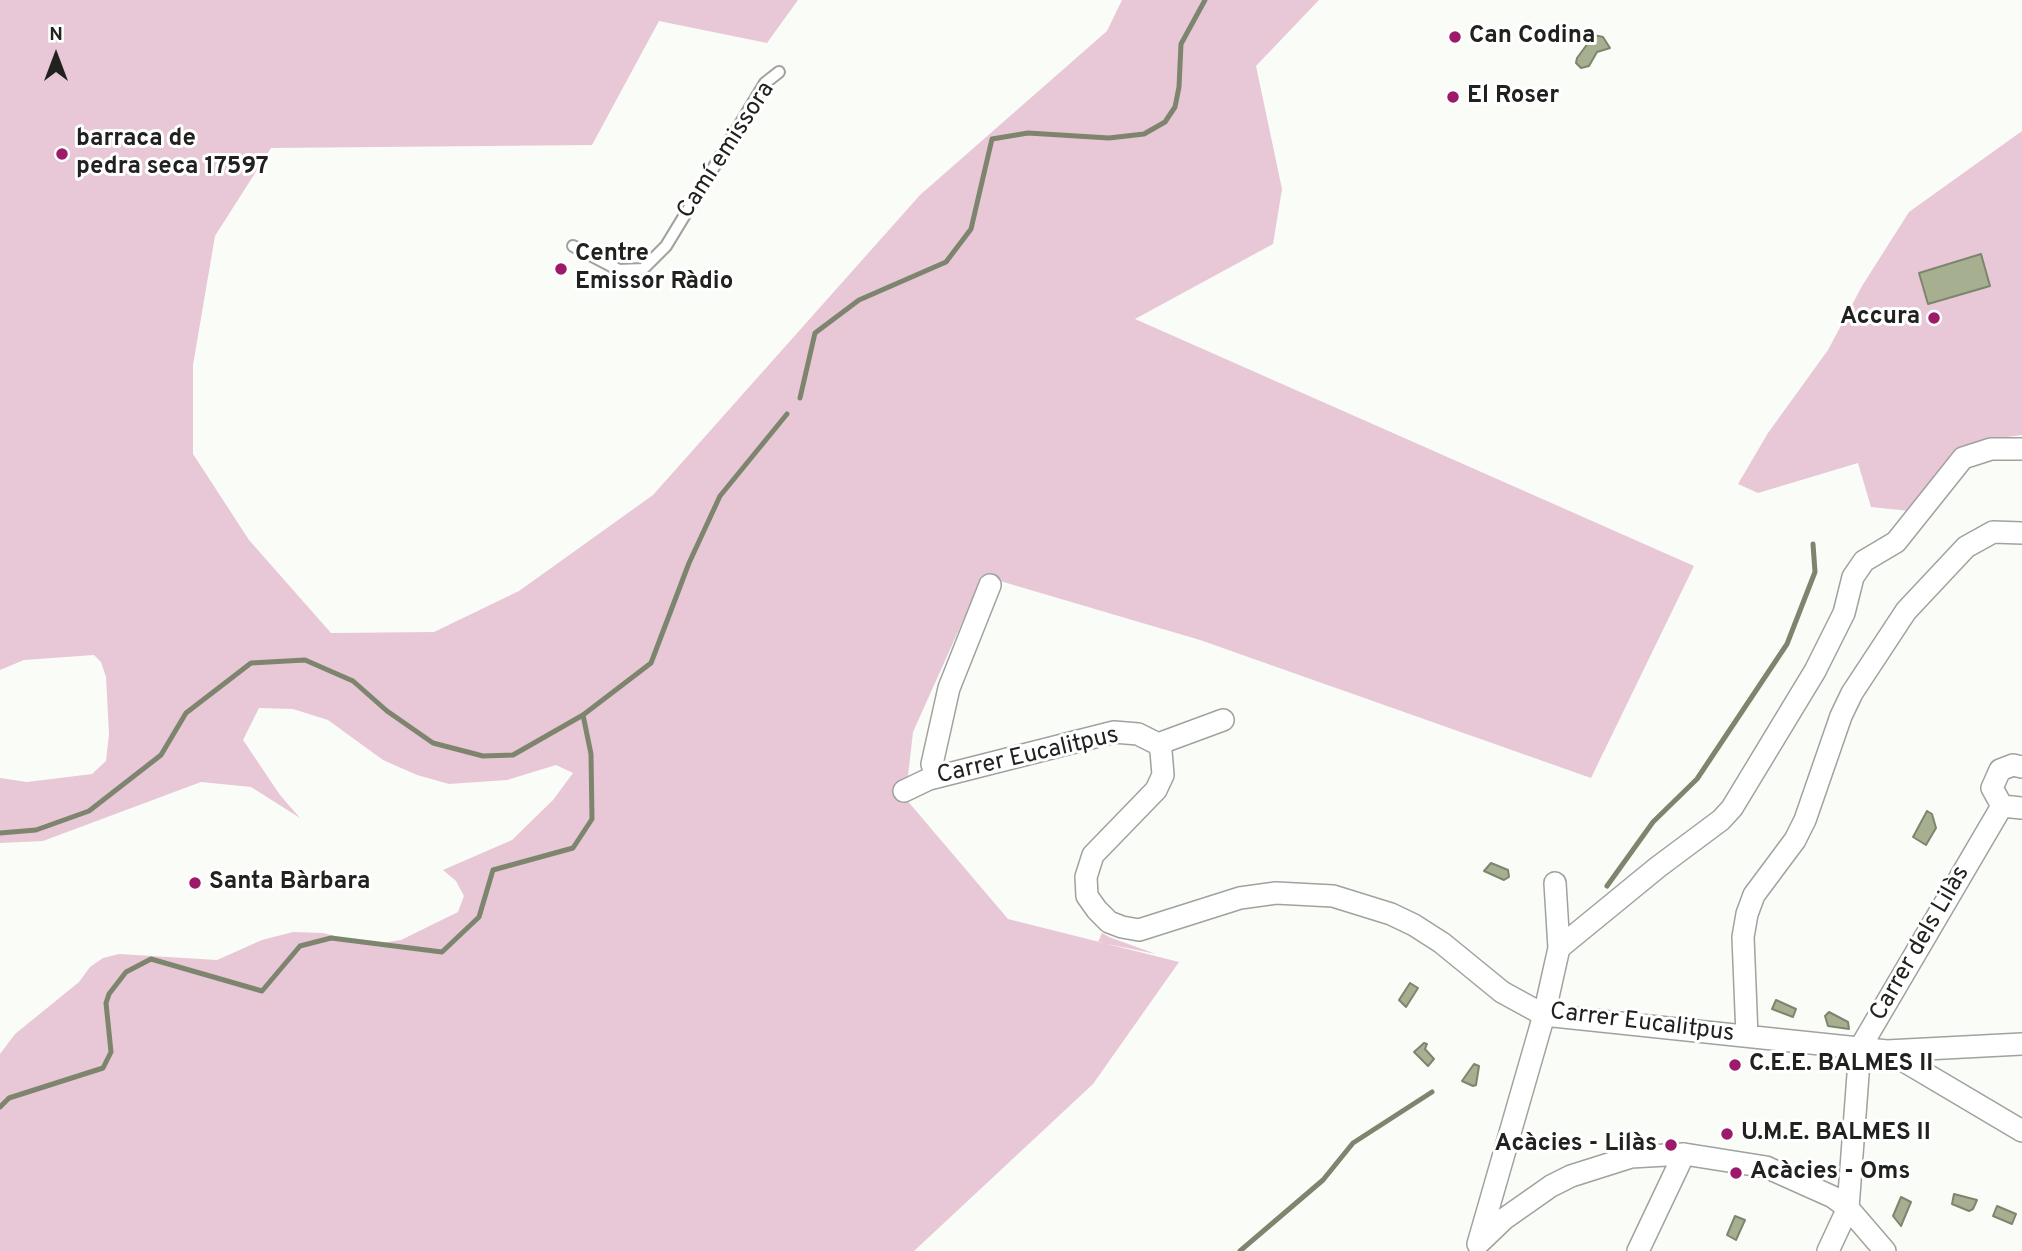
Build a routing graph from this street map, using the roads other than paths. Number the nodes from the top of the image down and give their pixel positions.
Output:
1 (779, 72) dead end
2 (573, 246) dead end
3 (2022, 449) edge
4 (2022, 533) edge
5 (990, 585) dead end
6 (1223, 720) dead end
7 (1158, 744) junction
8 (2022, 767) edge
9 (936, 777) junction
10 (904, 791) dead end
11 (2012, 807) edge
12 (1555, 883) dead end
13 (1559, 948) junction
14 (1544, 1014) junction
15 (1747, 1036) junction
16 (2022, 1044) edge
17 (1860, 1048) junction
18 (1887, 1051) junction
19 (2022, 1131) edge
20 (1684, 1154) junction
21 (1848, 1208) junction
22 (1475, 1248) edge
23 (1638, 1251) edge
24 (1828, 1251) edge
25 (1885, 1251) edge

1 - 2 lane, Camí emissora
3 - 13 street
4 - 15 street
5 - 9 street
6 - 7 street
7 - 9 street, Carrer Eucalitpus
7 - 14 street, Carrer Eucalitpus
8 - 11 street
9 - 10 street, Carrer Eucalitpus
11 - 17 street, Carrer dels Lilàs
12 - 13 street
13 - 14 street
14 - 15 street, Carrer Eucalitpus
14 - 22 street
15 - 17 street, Carrer Eucalitpus
16 - 18 street, Carrer Eucalitpus
17 - 18 street, Carrer Eucalitpus
17 - 21 street, Carrer dels Lilàs
18 - 19 street
20 - 21 street
20 - 22 street
20 - 23 street
21 - 24 street, Carrer dels Lilàs
21 - 25 street

